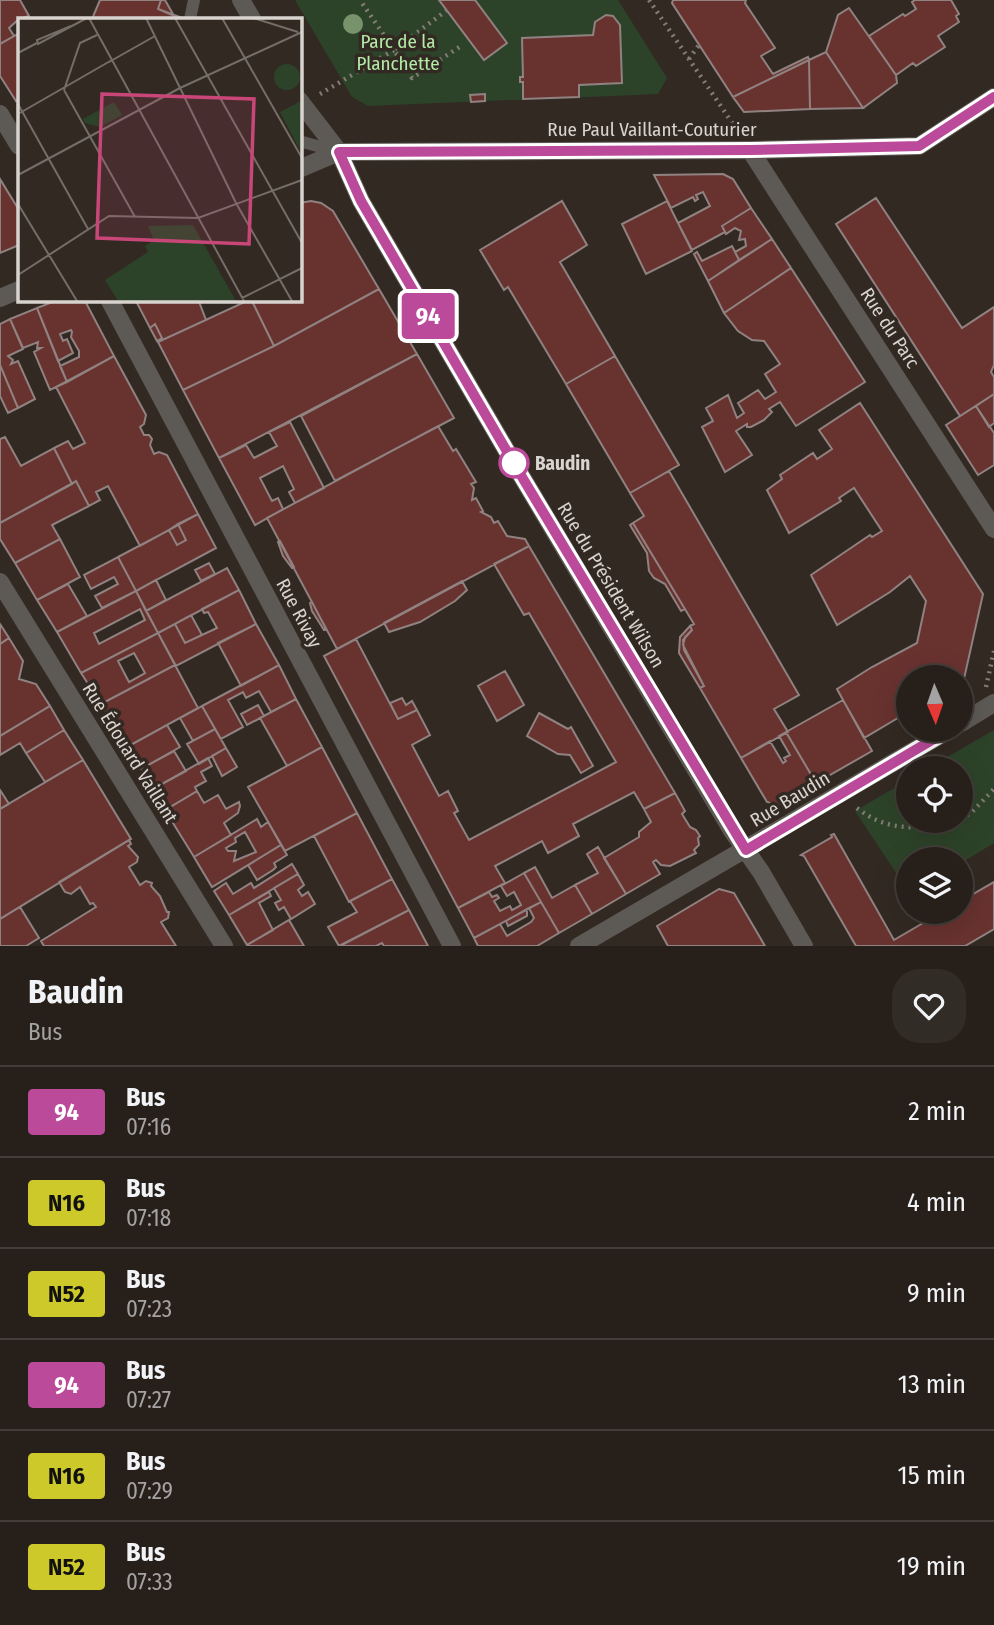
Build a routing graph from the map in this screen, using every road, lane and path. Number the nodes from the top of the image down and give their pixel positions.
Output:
1 (194, 0) edge
2 (240, 0) edge
3 (360, 0) edge
4 (649, 0) edge
5 (447, 10) dead end
6 (190, 18) edge
7 (251, 18) edge
8 (699, 44) dead end
9 (461, 46) dead end
10 (394, 50) junction
11 (689, 59) junction
12 (994, 97) edge
13 (301, 102) edge
14 (0, 114) edge
15 (301, 142) edge
16 (18, 144) edge
17 (750, 150) junction
18 (339, 152) junction
19 (301, 168) edge
20 (18, 290) edge
21 (0, 298) edge
22 (110, 301) edge
23 (994, 529) edge
24 (0, 582) edge
25 (994, 703) edge
26 (973, 716) edge
27 (928, 742) edge
28 (994, 789) edge
29 (841, 793) junction
30 (973, 811) edge
31 (896, 826) edge
32 (746, 850) junction
33 (224, 946) edge
34 (452, 946) edge
35 (579, 946) edge
36 (804, 946) edge

1 - 6 lane
2 - 7 street
3 - 10 path
4 - 11 path
5 - 10 path
8 - 11 path
9 - 10 path
10 - 13 path
11 - 17 path
12 - 17 street, Rue Paul Vaillant-Couturier
13 - 18 street, Rue du Président Wilson
14 - 16 street
15 - 18 lane
17 - 18 street, Rue Paul Vaillant-Couturier
17 - 23 street, Rue du Parc
18 - 19 street, Rue Paul Vaillant-Couturier
18 - 32 street, Rue du Président Wilson
20 - 21 street
22 - 34 street, Rue Rivay
24 - 33 street, Rue Édouard Vaillant
25 - 26 street
27 - 29 street, Rue Baudin
28 - 30 path
29 - 31 path
29 - 32 street, Rue Baudin
32 - 35 street, Rue Baudin
32 - 36 street, Rue du Président Wilson

